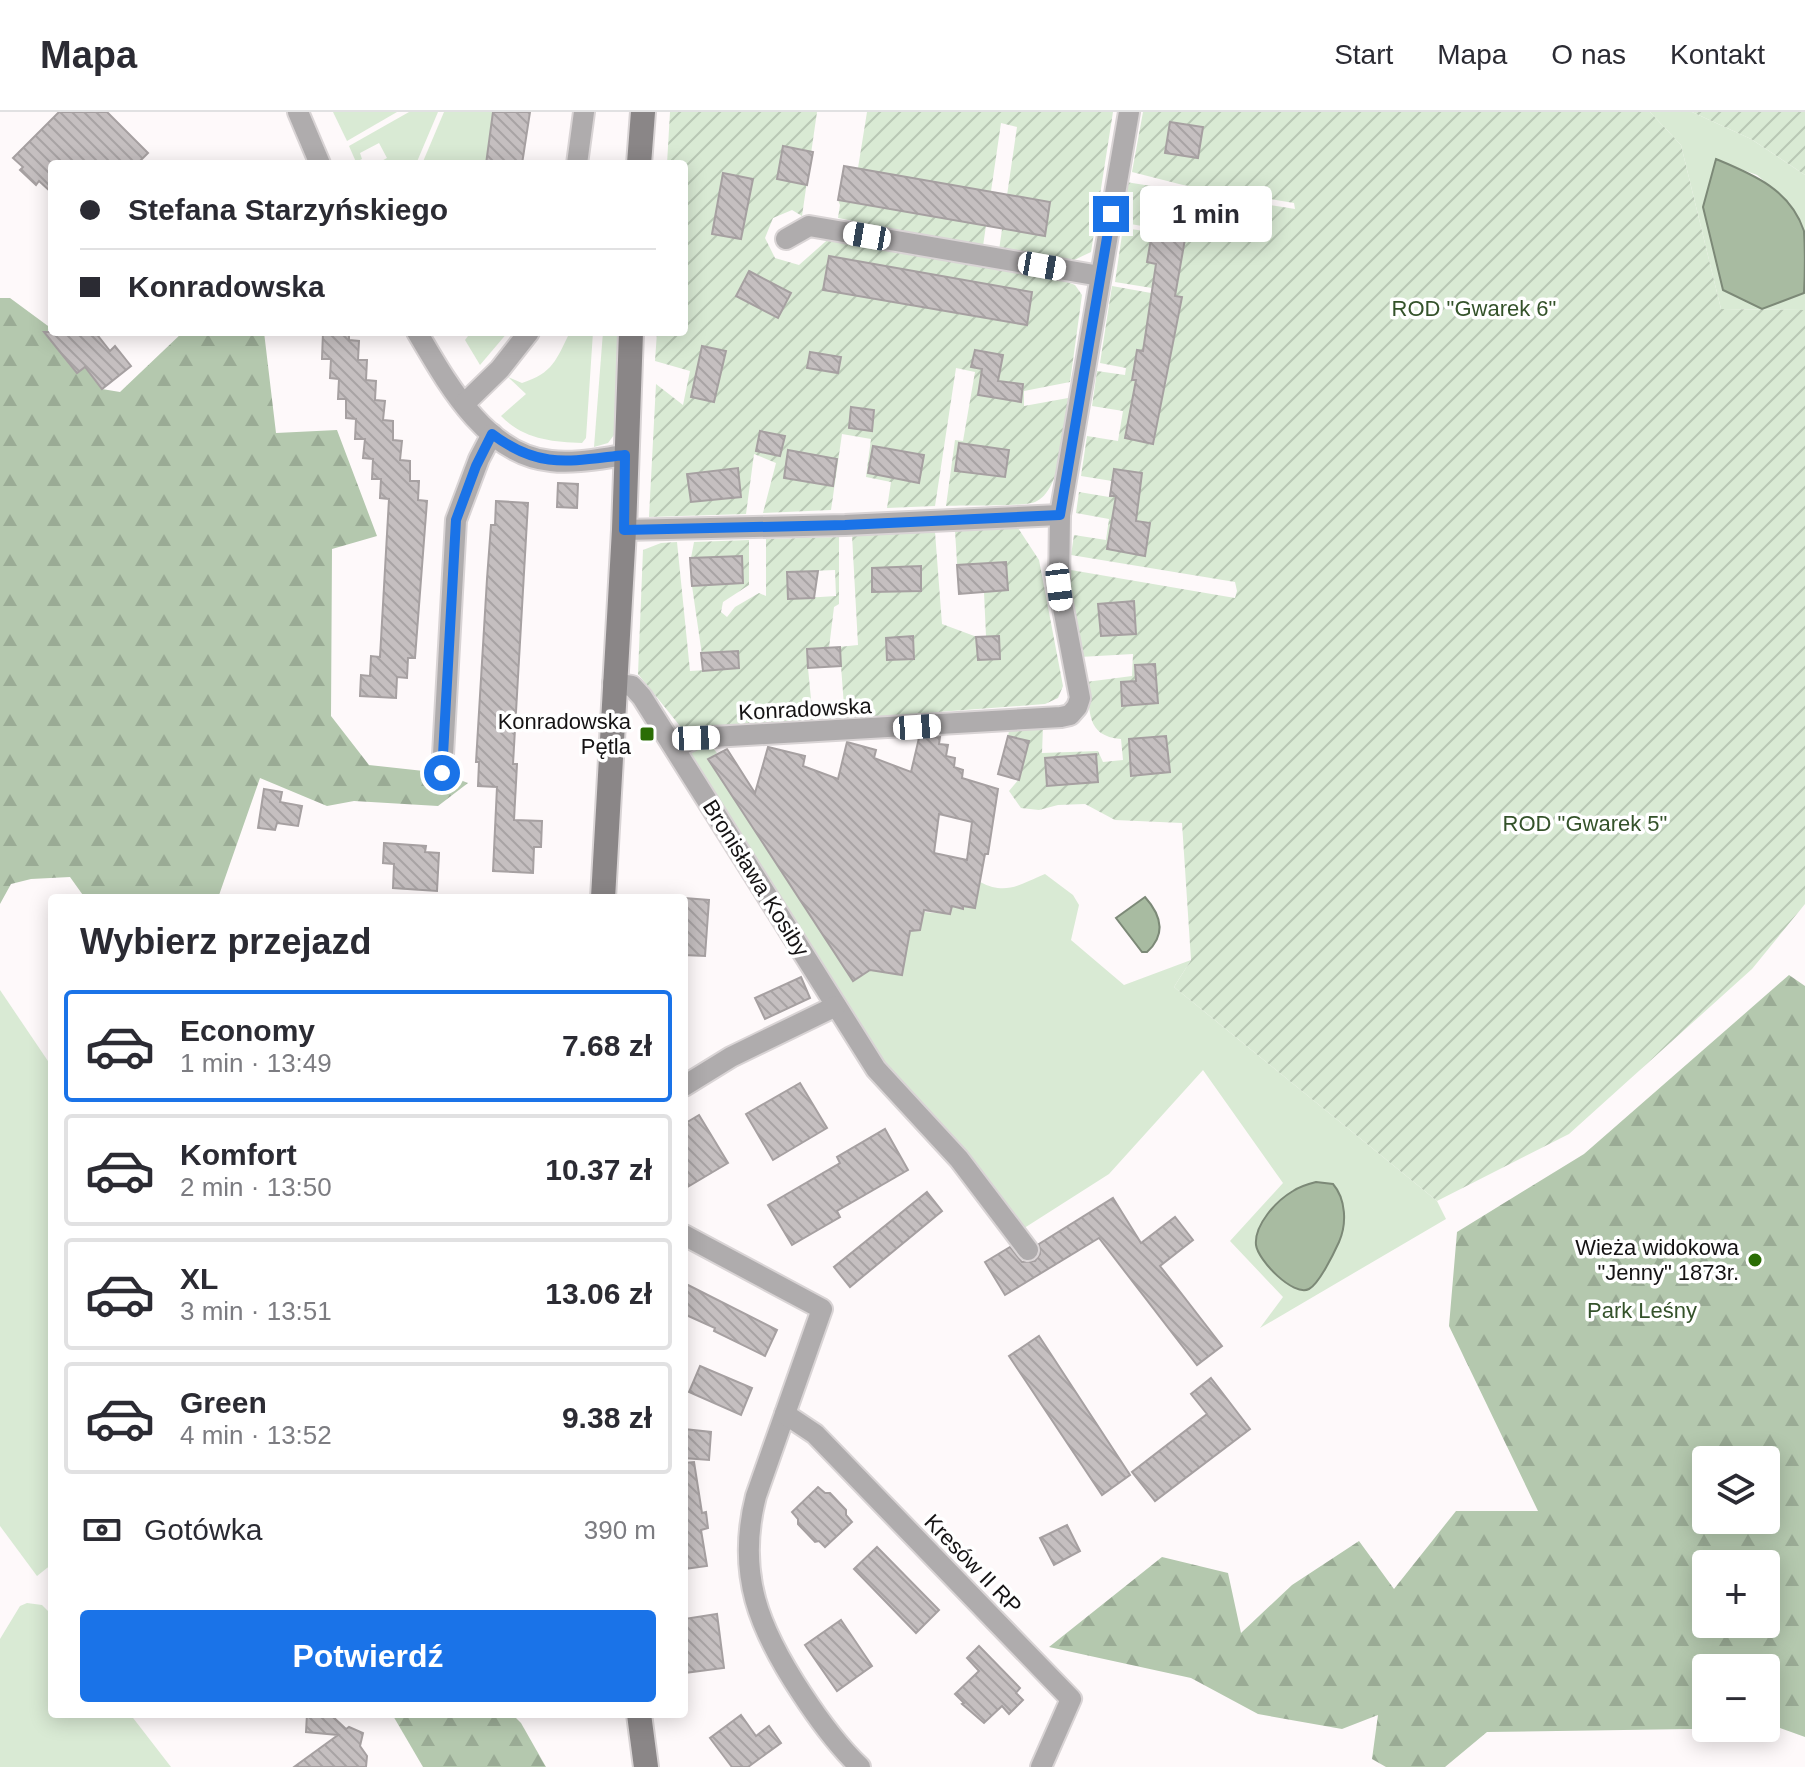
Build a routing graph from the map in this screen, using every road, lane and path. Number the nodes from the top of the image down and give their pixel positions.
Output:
1 (298, 112) edge
2 (584, 112) edge
3 (643, 112) edge
4 (1129, 112) edge
5 (318, 160) edge
6 (578, 160) edge
7 (639, 160) edge
8 (786, 239) dead end
9 (1100, 276) junction
10 (420, 336) edge
11 (526, 336) edge
12 (631, 336) edge
13 (464, 404) junction
14 (492, 434) junction
15 (625, 455) junction
16 (1060, 515) junction
17 (624, 530) junction
18 (613, 683) junction
19 (675, 748) junction
20 (442, 773) dead end
21 (603, 894) edge
22 (836, 1006) junction
23 (688, 1084) edge
24 (688, 1237) edge
25 (1028, 1250) dead end
26 (785, 1414) junction
27 (640, 1718) edge
28 (646, 1767) edge
29 (860, 1767) edge
30 (1041, 1767) edge

1 - 5 street
2 - 6 street
3 - 7 street
4 - 9 street, Konradowska
8 - 9 street
9 - 16 street, Konradowska
10 - 13 street
11 - 13 street
12 - 15 street
13 - 14 street
14 - 15 street
14 - 20 street
15 - 17 street
16 - 17 street
16 - 19 street, Konradowska
17 - 18 street
18 - 19 street, Bronisława Kosiby
18 - 21 street
19 - 22 street, Bronisława Kosiby
22 - 23 street
22 - 25 street, Bronisława Kosiby
24 - 26 street
26 - 29 street
26 - 30 street, Kresów II RP
27 - 28 street

